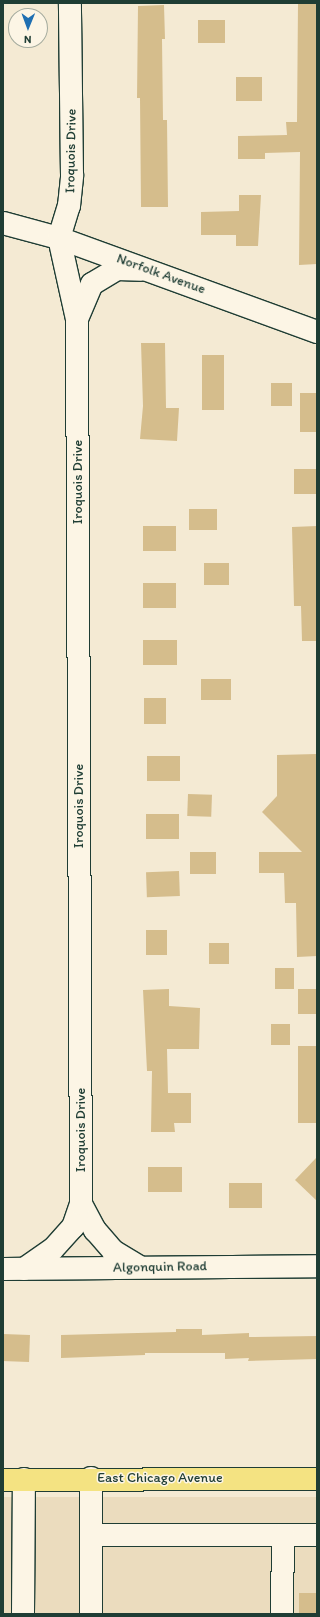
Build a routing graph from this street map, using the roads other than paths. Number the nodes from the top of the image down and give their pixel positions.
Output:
1 (70, 3) edge
2 (3, 222) edge
3 (59, 238) junction
4 (151, 270) junction
5 (77, 319) junction
6 (317, 332) edge
7 (82, 1204) junction
8 (317, 1266) edge
9 (141, 1267) junction
10 (13, 1269) edge
11 (91, 1478) junction
12 (14, 1479) edge
13 (317, 1479) edge
14 (91, 1535) junction
15 (283, 1536) junction
16 (317, 1536) edge
17 (22, 1614) edge
18 (91, 1614) edge
19 (282, 1614) edge

1 - 3 street, Iroquois Drive
2 - 3 street, Norfolk Avenue
3 - 4 street, Norfolk Avenue
3 - 5 street, Iroquois Drive
4 - 5 street, Iroquois Drive
4 - 6 street, Norfolk Avenue
5 - 7 street, Iroquois Drive
7 - 9 street
7 - 10 street, Iroquois Drive
8 - 9 street, Algonquin Road
9 - 10 street, Algonquin Road
11 - 12 main road, East Chicago Avenue
11 - 13 main road, East Chicago Avenue
11 - 14 street
12 - 17 street
14 - 15 street
14 - 18 street
15 - 16 street
15 - 19 street

